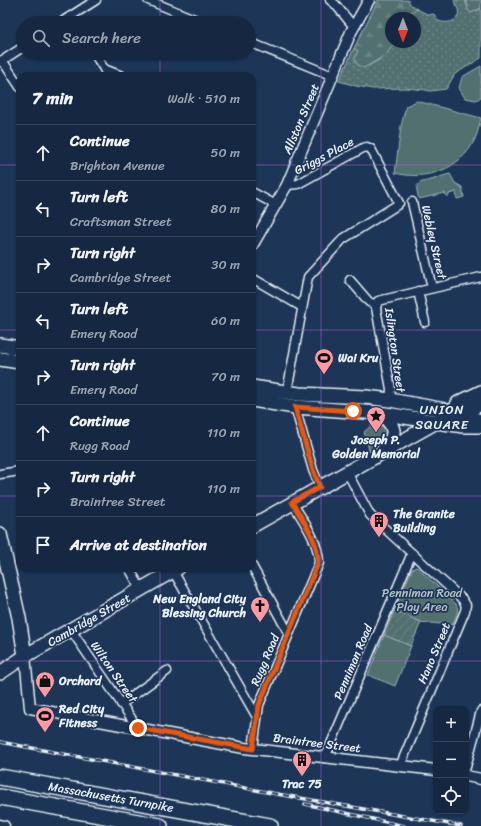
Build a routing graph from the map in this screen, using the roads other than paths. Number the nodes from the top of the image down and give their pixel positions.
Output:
1 (148, 0) edge
2 (330, 0) edge
3 (368, 0) edge
4 (93, 1) edge
5 (76, 16) edge
6 (187, 16) edge
7 (354, 27) junction
8 (256, 45) edge
9 (16, 51) edge
10 (98, 60) edge
11 (1, 61) edge
12 (105, 72) edge
13 (333, 76) junction
14 (16, 82) edge
15 (287, 185) junction
16 (256, 194) edge
17 (412, 202) dead end
18 (276, 205) junction
19 (256, 239) edge
20 (481, 277) edge
21 (256, 280) edge
22 (350, 280) dead end
23 (432, 288) junction
24 (418, 291) junction
25 (376, 304) junction
26 (302, 307) junction
27 (425, 322) dead end
28 (0, 345) edge
29 (16, 347) edge
30 (0, 359) edge
31 (16, 361) edge
32 (256, 388) edge
33 (287, 392) junction
34 (481, 392) edge
35 (390, 400) junction
36 (256, 401) edge
37 (481, 404) edge
38 (295, 407) junction
39 (379, 413) junction
40 (454, 413) junction
41 (481, 420) edge
42 (438, 421) junction
43 (481, 426) edge
44 (381, 452) junction
45 (16, 472) edge
46 (347, 472) junction
47 (0, 474) edge
48 (320, 487) junction
49 (292, 502) junction
50 (256, 524) edge
51 (0, 534) edge
52 (412, 554) junction
53 (131, 572) edge
54 (172, 572) edge
55 (177, 572) edge
56 (255, 572) edge
57 (141, 589) junction
58 (71, 630) junction
59 (289, 634) junction
60 (25, 656) junction
61 (167, 671) dead end
62 (0, 673) edge
63 (121, 704) junction
64 (481, 711) edge
65 (258, 717) junction
66 (138, 728) junction
67 (253, 749) junction
68 (469, 756) edge
69 (325, 758) junction
70 (400, 766) junction
71 (433, 770) edge
72 (0, 777) edge
73 (469, 777) edge
74 (481, 779) edge
75 (0, 797) edge
76 (0, 825) edge
77 (4, 826) edge
78 (160, 826) edge
79 (270, 826) edge

1 - 6 street
2 - 7 street
3 - 7 street, Allston Street
4 - 5 street
7 - 13 street, Allston Street
8 - 13 street
9 - 11 street
10 - 12 street
11 - 14 street
13 - 15 street, Allston Street
15 - 18 street, Allston Street
15 - 26 street, Griggs Place
16 - 18 street
17 - 23 street, Webley Street
18 - 19 street, Allston Street
20 - 23 street
21 - 26 street
22 - 25 street
23 - 24 street
24 - 25 street
24 - 27 street
25 - 35 street, Islington Street
26 - 33 street
28 - 29 main road
30 - 31 main road
32 - 33 main road
33 - 35 main road
34 - 40 main road
35 - 40 main road
36 - 38 main road
37 - 40 main road
38 - 39 main road
38 - 48 street
39 - 42 main road
39 - 44 main road
40 - 41 main road
40 - 42 main road
42 - 43 main road
42 - 44 main road
44 - 46 main road
45 - 47 street
46 - 48 main road
46 - 52 street, Hano Street
48 - 49 main road
49 - 50 main road
49 - 59 street
51 - 60 main road
52 - 69 street, Penniman Road
52 - 70 street, Hano Street
53 - 57 street
54 - 57 main road, Cambridge Street
55 - 65 street
56 - 59 street, Rugg Road
57 - 58 main road, Cambridge Street
58 - 60 main road, Cambridge Street
58 - 63 street, Wilton Street
59 - 65 street, Rugg Road
60 - 62 main road, Cambridge Street
60 - 66 street, Braintree Street
61 - 63 street
63 - 66 street, Wilton Street
64 - 68 street
65 - 67 street, Rugg Road
66 - 67 street, Braintree Street
67 - 69 street, Braintree Street
69 - 70 street, Braintree Street
70 - 71 street, Braintree Street
72 - 79 highway, Massachusetts Turnpike
73 - 74 street
75 - 78 highway, Massachusetts Turnpike
76 - 77 street

